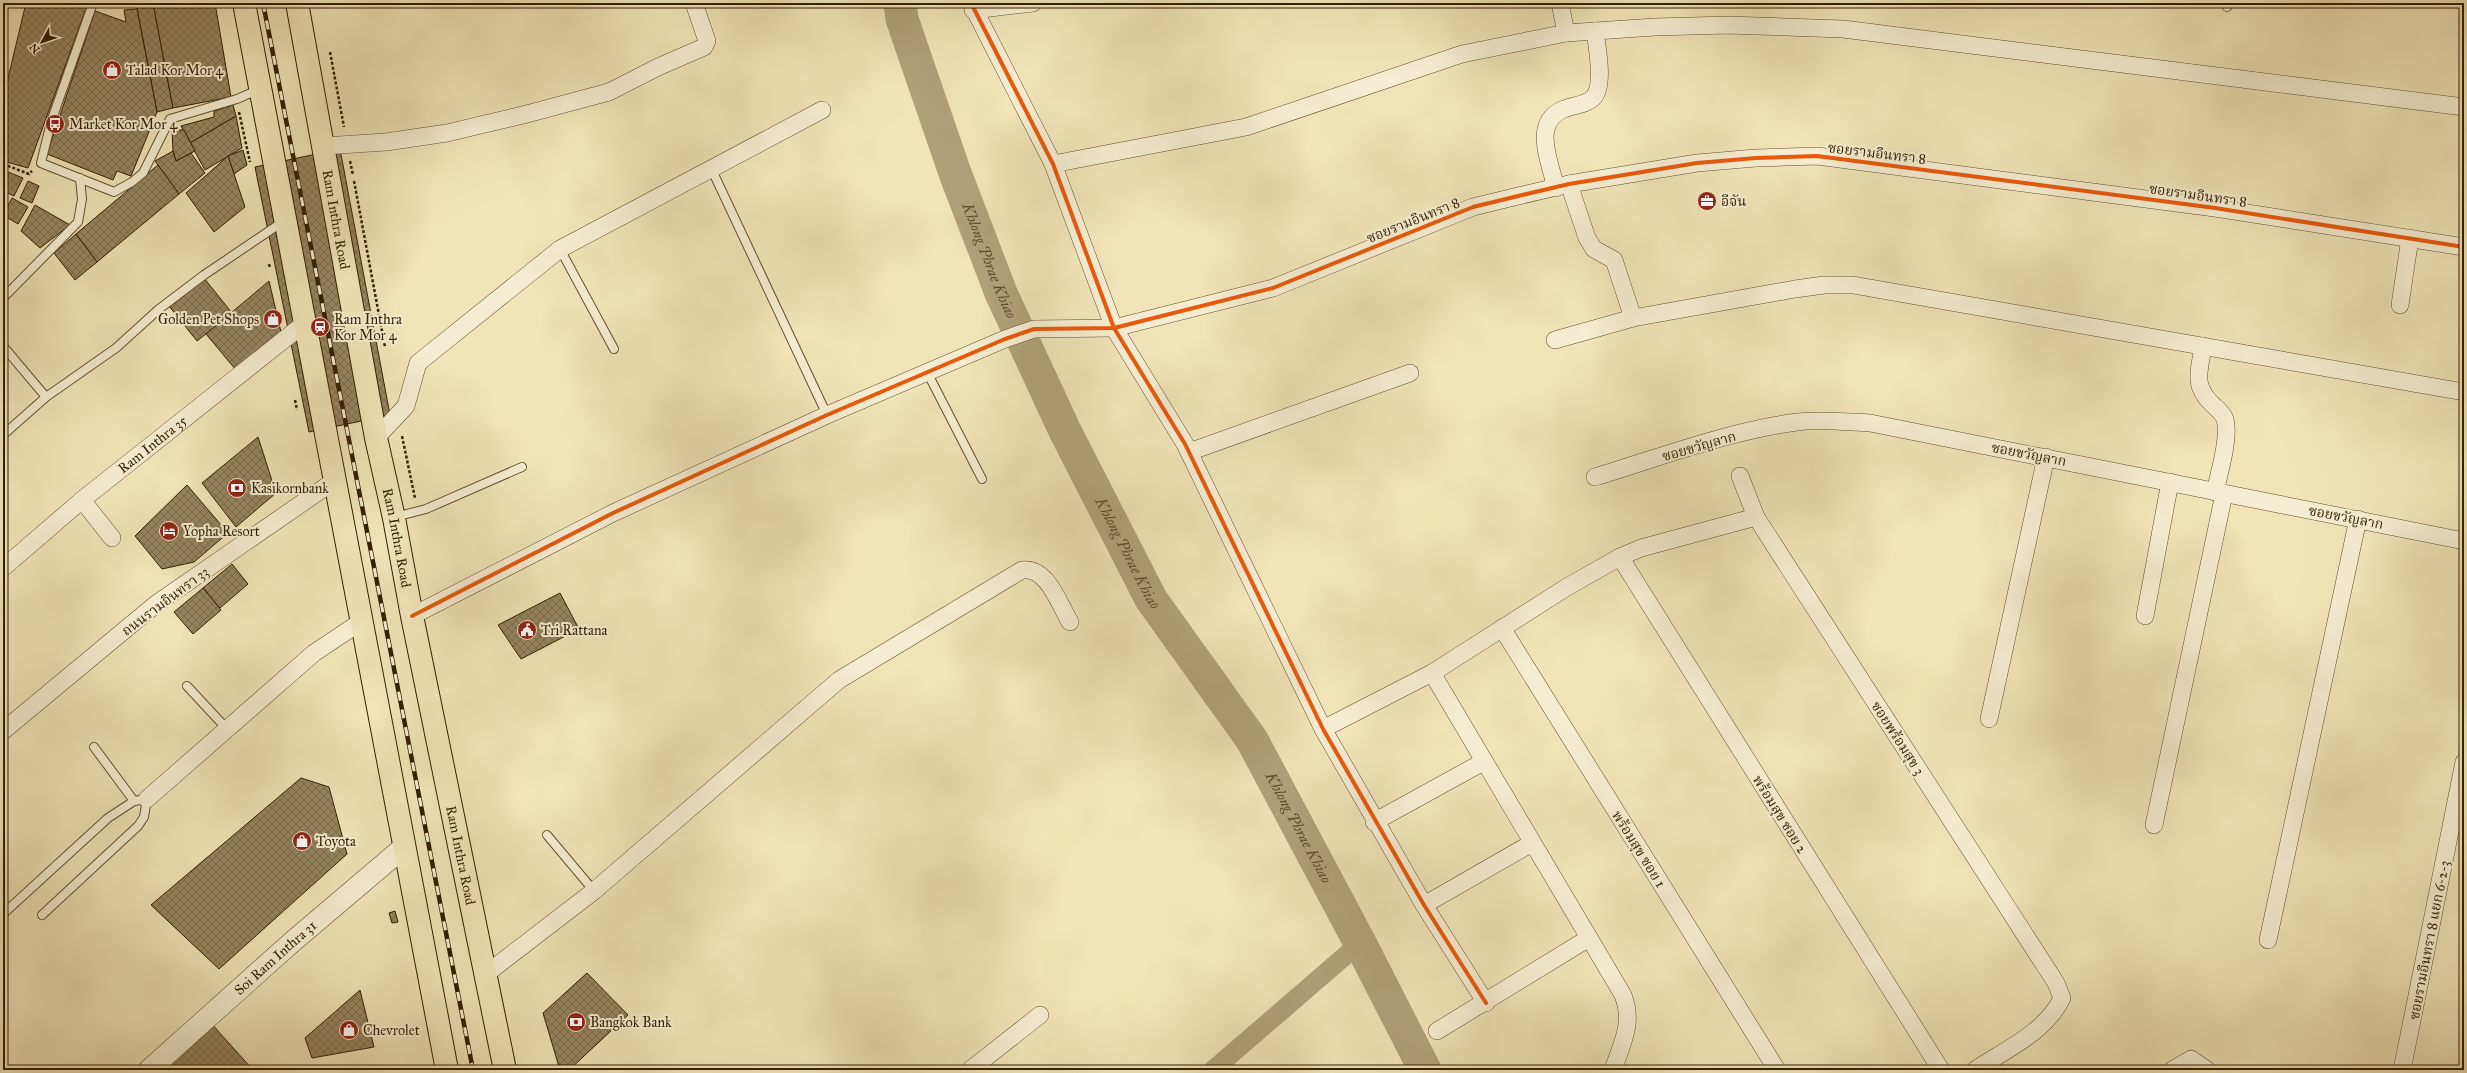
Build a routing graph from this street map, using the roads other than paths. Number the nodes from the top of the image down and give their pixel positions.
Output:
1 (93, 3) edge
2 (244, 3) edge
3 (297, 3) edge
4 (694, 3) edge
5 (1033, 3) edge
6 (1560, 3) edge
7 (972, 6) edge
8 (1595, 31) junction
9 (1566, 33) junction
10 (261, 89) junction
11 (2464, 107) edge
12 (822, 110) dead end
13 (324, 146) junction
14 (1053, 164) junction
15 (710, 167) junction
16 (80, 178) junction
17 (1562, 186) junction
18 (284, 221) junction
19 (2410, 238) junction
20 (2464, 247) edge
21 (560, 249) junction
22 (3, 298) edge
23 (2400, 305) dead end
24 (1633, 318) junction
25 (305, 323) junction
26 (1114, 328) junction
27 (1555, 340) dead end
28 (3, 346) edge
29 (2203, 346) junction
30 (614, 349) dead end
31 (927, 372) junction
32 (1410, 373) dead end
33 (2464, 392) edge
34 (46, 397) junction
35 (827, 415) junction
36 (3, 435) edge
37 (376, 438) junction
38 (1189, 452) junction
39 (2046, 457) junction
40 (522, 466) dead end
41 (1740, 476) dead end
42 (1595, 477) dead end
43 (982, 479) dead end
44 (334, 481) junction
45 (2170, 482) junction
46 (2220, 493) junction
47 (82, 500) junction
48 (1756, 517) junction
49 (394, 518) junction
50 (2358, 519) junction
51 (112, 538) dead end
52 (2464, 541) edge
53 (1620, 557) junction
54 (4, 567) edge
55 (412, 616) junction
56 (2145, 616) dead end
57 (362, 621) junction
58 (1070, 622) dead end
59 (1502, 628) junction
60 (1432, 673) junction
61 (187, 686) dead end
62 (1989, 719) dead end
63 (227, 729) junction
64 (1323, 729) junction
65 (3, 731) edge
66 (94, 747) dead end
67 (1483, 762) junction
68 (2464, 762) edge
69 (140, 800) junction
70 (1374, 822) junction
71 (2154, 825) dead end
72 (547, 836) dead end
73 (1532, 843) junction
74 (404, 847) junction
75 (594, 891) junction
76 (1424, 905) junction
77 (3, 914) edge
78 (42, 915) dead end
79 (1589, 938) junction
80 (2268, 940) dead end
81 (486, 974) junction
82 (1486, 1003) junction
83 (1040, 1015) dead end
84 (1437, 1030) dead end
85 (149, 1070) edge
86 (447, 1070) edge
87 (505, 1070) edge
88 (970, 1070) edge
89 (1612, 1070) edge
90 (1777, 1070) edge
91 (1941, 1070) edge
92 (1975, 1070) edge
93 (2172, 1070) edge
94 (2207, 1070) edge
95 (2402, 1070) edge

1 - 16 lane
2 - 10 main road
3 - 13 main road, Ram Inthra Road
4 - 13 street
5 - 7 street
6 - 9 street
7 - 14 street
8 - 9 street
8 - 11 street
8 - 17 street
9 - 14 street
10 - 16 lane
10 - 18 main road
12 - 15 street
13 - 37 main road, Ram Inthra Road
14 - 26 street
15 - 21 street
15 - 35 lane
16 - 22 lane
17 - 19 street, ซอยรามอินทรา 8
17 - 24 street
17 - 26 street, ซอยรามอินทรา 8
18 - 25 main road
18 - 34 lane
19 - 20 street, ซอยรามอินทรา 8
19 - 23 street
21 - 30 lane
21 - 37 street
24 - 27 street
24 - 29 street
25 - 44 main road
25 - 47 street, Ram Inthra 35
26 - 31 street, ซอยรามอินทรา 8
26 - 38 street
28 - 34 lane
29 - 33 street
29 - 46 street
31 - 35 street, ซอยรามอินทรา 8
31 - 43 lane
32 - 38 street
34 - 36 lane
35 - 55 street, ซอยรามอินทรา 8
37 - 49 main road, Ram Inthra Road
38 - 64 street
39 - 42 street, ซอยขวัญลาก
39 - 45 street, ซอยขวัญลาก
39 - 62 street
40 - 49 lane
41 - 48 street, ซอยพร้อมสุข 3
44 - 57 main road
44 - 65 street, ถนนรามอินทรา 33
45 - 46 street, ซอยขวัญลาก
45 - 56 street
46 - 50 street, ซอยขวัญลาก
46 - 71 street
47 - 51 street
47 - 54 street, Ram Inthra 35
48 - 53 street
48 - 92 street, ซอยพร้อมสุข 3
49 - 55 main road, Ram Inthra Road
50 - 52 street, ซอยขวัญลาก
50 - 80 street
53 - 59 street
53 - 91 street, พร้อมสุข ซอย 2
55 - 81 main road, Ram Inthra Road
57 - 63 street
57 - 74 main road
58 - 75 street
59 - 60 street
59 - 90 street, พร้อมสุข ซอย 1
60 - 64 street
60 - 67 street
61 - 63 lane
63 - 69 street
64 - 70 street
66 - 69 lane
67 - 70 street
67 - 73 street
68 - 95 street, ซอยรามอินทรา 8 แยก 6-2-3
69 - 77 lane
69 - 78 lane
70 - 76 street
72 - 75 lane
73 - 76 street
73 - 79 street
74 - 85 street, Soi Ram Inthra 31
74 - 86 main road
75 - 81 street
76 - 82 street
79 - 82 street
79 - 89 street
81 - 87 main road, Ram Inthra Road
82 - 84 street
83 - 88 street
93 - 94 street

